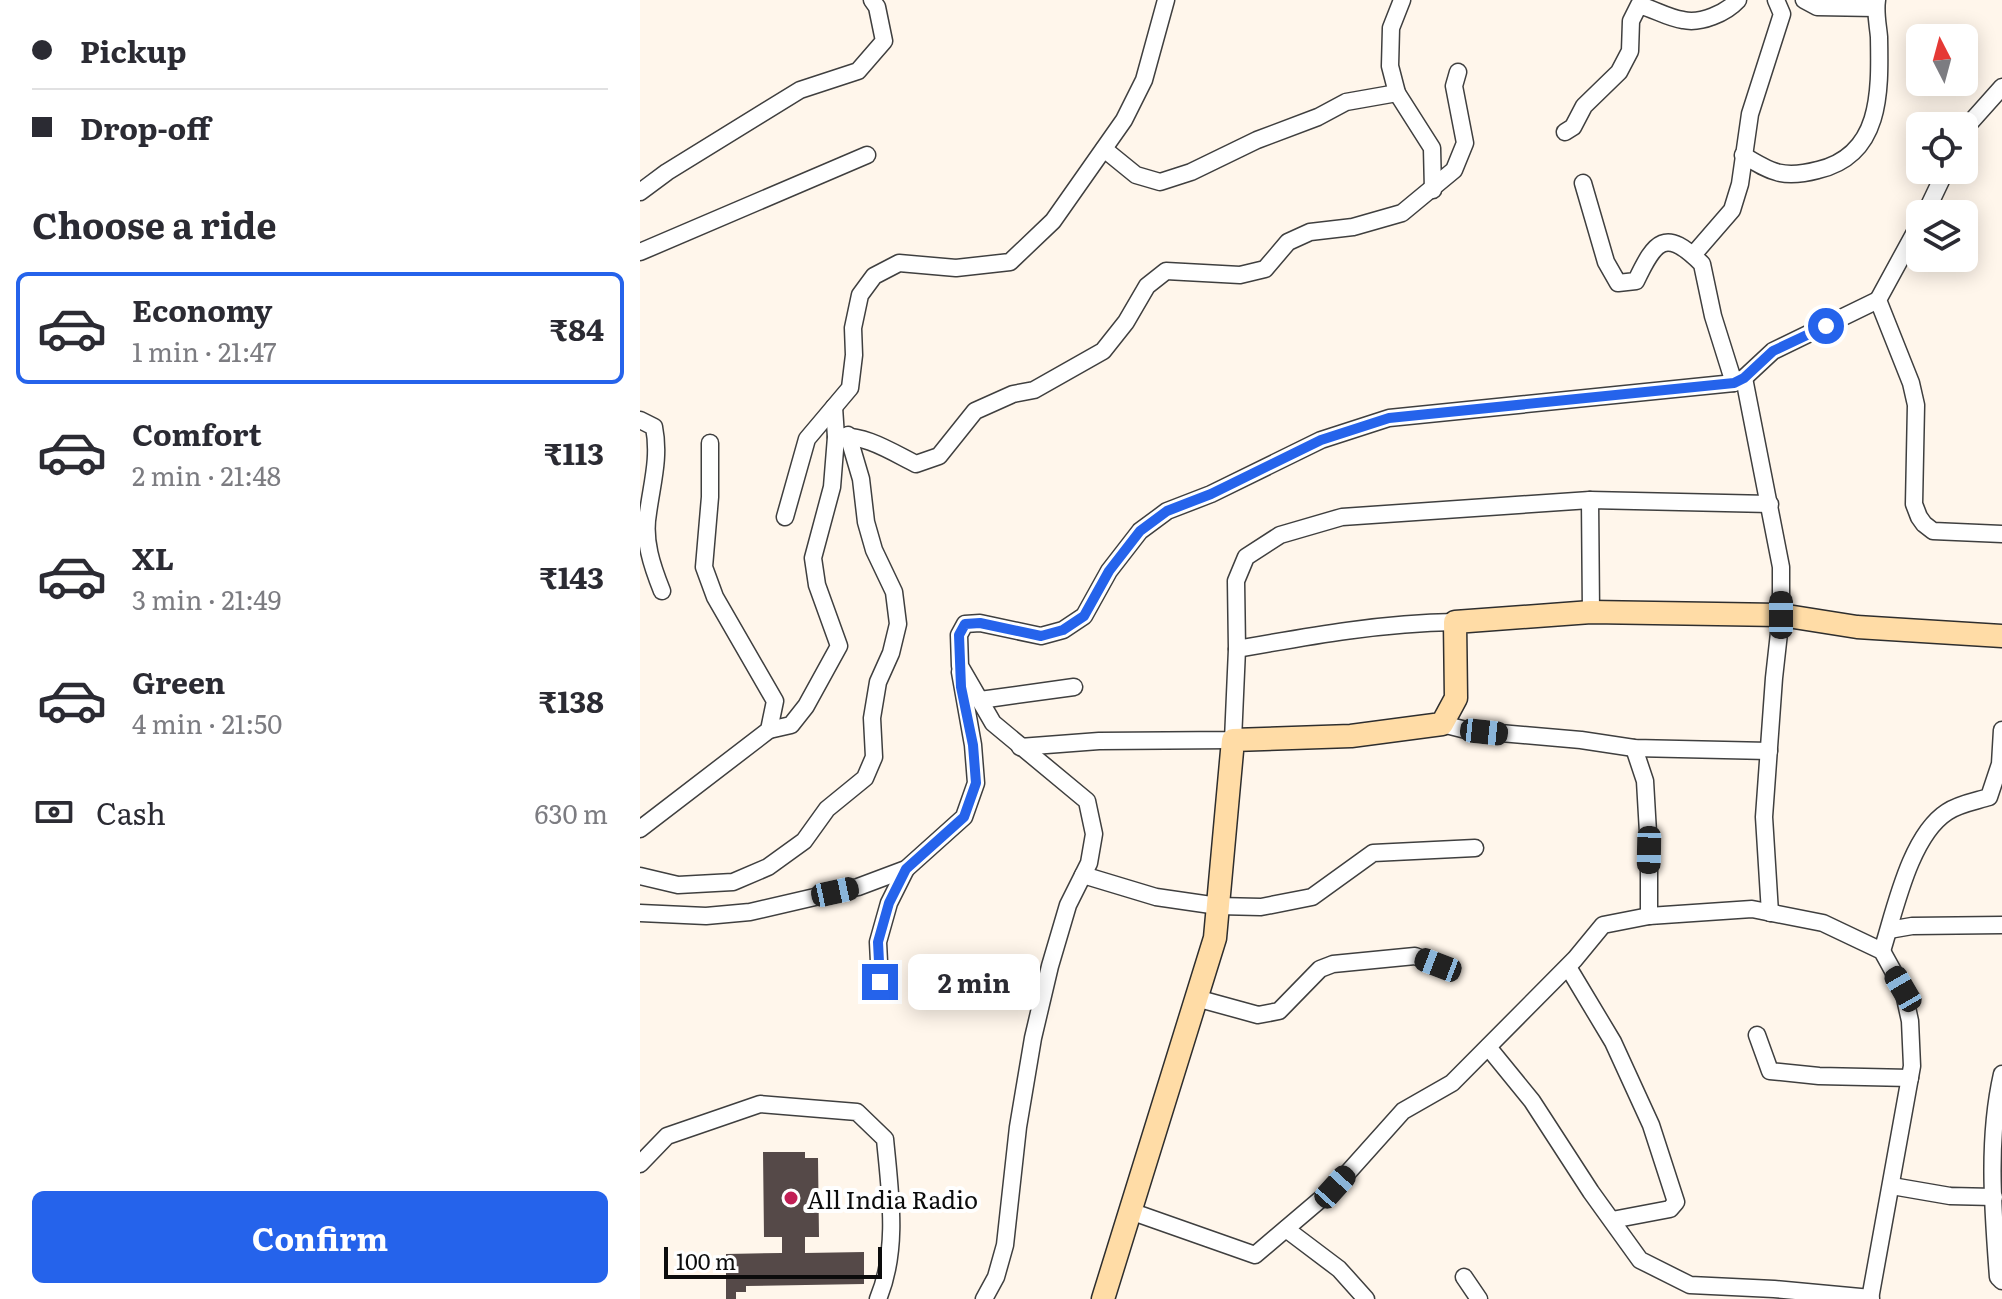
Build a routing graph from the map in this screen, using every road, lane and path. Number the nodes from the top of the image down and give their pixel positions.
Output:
1 (872, 0) edge
2 (1166, 0) edge
3 (1402, 0) edge
4 (1671, 0) edge
5 (1738, 0) edge
6 (1776, 0) edge
7 (1804, 0) edge
8 (1876, 4) edge
9 (1657, 11) junction
10 (1458, 72) dead end
11 (2002, 87) edge
12 (1397, 93) junction
13 (1978, 114) edge
14 (1565, 132) dead end
15 (1104, 149) junction
16 (867, 155) dead end
17 (1743, 155) junction
18 (1583, 183) dead end
19 (1433, 190) junction
20 (640, 192) edge
21 (1906, 249) edge
22 (640, 252) edge
23 (1693, 255) junction
24 (1878, 300) junction
25 (1739, 380) junction
26 (834, 407) junction
27 (640, 420) edge
28 (842, 436) junction
29 (710, 443) dead end
30 (1590, 500) junction
31 (1770, 504) junction
32 (785, 517) dead end
33 (2002, 534) edge
34 (662, 591) dead end
35 (1591, 612) junction
36 (1781, 615) junction
37 (1455, 622) junction
38 (2002, 636) edge
39 (1237, 649) junction
40 (960, 666) junction
41 (1074, 687) dead end
42 (980, 700) junction
43 (1442, 724) junction
44 (769, 730) junction
45 (2002, 730) edge
46 (1233, 740) junction
47 (1020, 747) junction
48 (1634, 748) junction
49 (1769, 751) junction
50 (1995, 801) edge
51 (640, 829) edge
52 (1475, 848) dead end
53 (906, 869) junction
54 (1083, 875) junction
55 (640, 876) edge
56 (1218, 906) junction
57 (640, 913) edge
58 (1770, 913) junction
59 (1649, 916) junction
60 (2002, 925) edge
61 (1889, 930) junction
62 (1882, 951) junction
63 (1438, 965) dead end
64 (1568, 967) junction
65 (880, 982) dead end
66 (1196, 998) junction
67 (1757, 1035) dead end
68 (1488, 1047) junction
69 (2002, 1074) edge
70 (1910, 1078) junction
71 (640, 1164) edge
72 (1892, 1186) junction
73 (1994, 1197) junction
74 (1130, 1211) junction
75 (1612, 1220) junction
76 (1286, 1229) junction
77 (1464, 1277) dead end
78 (2002, 1281) edge
79 (878, 1299) edge
80 (984, 1299) edge
81 (1103, 1299) edge
82 (1366, 1299) edge
83 (1479, 1299) edge
84 (1870, 1299) edge

1 - 20 street
2 - 15 street
3 - 12 street
4 - 9 street
5 - 9 street
6 - 17 street
7 - 8 street
8 - 17 street
9 - 14 street
10 - 19 street
11 - 13 street
12 - 15 street
12 - 19 street
15 - 26 street
16 - 22 street
17 - 23 street
18 - 23 street
19 - 28 street
21 - 24 street
23 - 25 street
24 - 25 street
24 - 33 street
25 - 31 street
25 - 40 street
26 - 28 street
26 - 32 street
27 - 34 street
28 - 44 street
28 - 55 street
29 - 44 street
30 - 31 street
30 - 35 street
30 - 39 street
31 - 36 street
35 - 36 street
35 - 37 street
36 - 38 street
36 - 49 street
37 - 39 street
37 - 43 street
39 - 46 street
40 - 42 street
40 - 53 street
41 - 42 street
42 - 47 street
43 - 46 street
43 - 48 street
44 - 51 street
45 - 50 street
46 - 47 street
46 - 56 street
47 - 54 street
48 - 49 street
48 - 59 street
49 - 58 street
50 - 61 street
52 - 56 street
53 - 57 street
53 - 65 street
54 - 56 street
54 - 80 street
56 - 66 street
58 - 59 street
58 - 62 street
59 - 64 street
60 - 61 street
61 - 62 street
62 - 70 street
63 - 66 street
64 - 68 street
64 - 75 street
66 - 74 street
67 - 70 street
68 - 75 street
68 - 76 street
69 - 73 street
70 - 72 street
71 - 79 street
72 - 73 street
72 - 84 street
73 - 78 street
74 - 76 street
74 - 81 street
75 - 84 street
76 - 82 street
77 - 83 street

